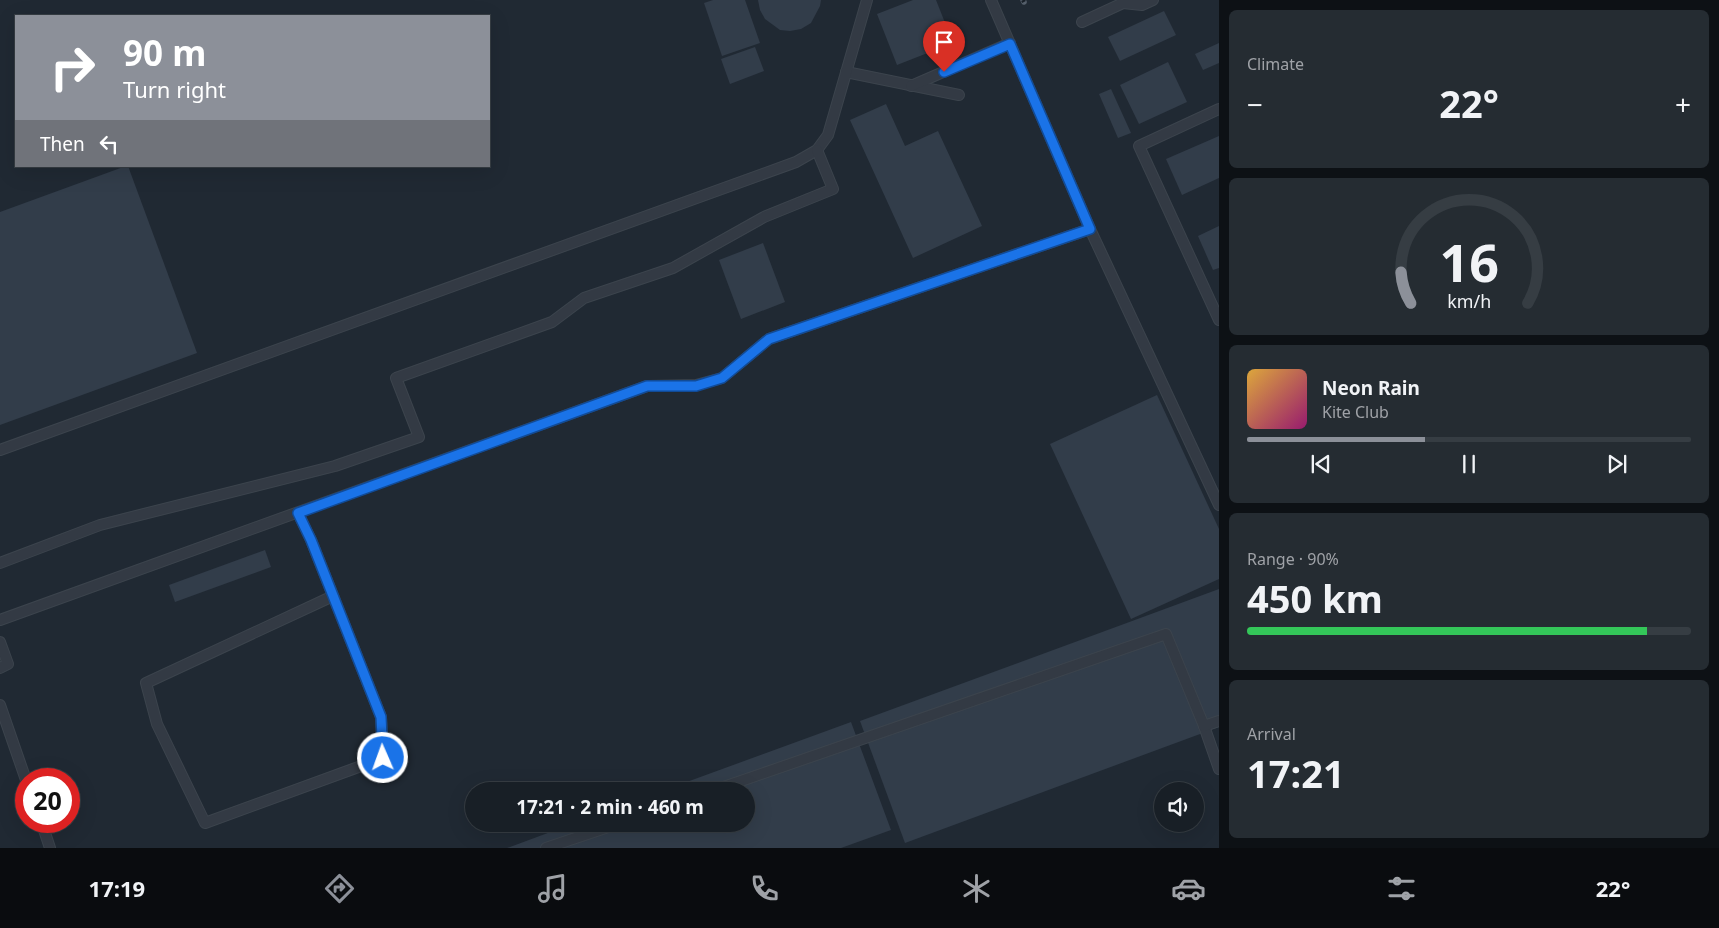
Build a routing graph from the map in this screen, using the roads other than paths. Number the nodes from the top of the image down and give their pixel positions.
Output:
1 (867, 0) edge
2 (991, 0) edge
3 (1153, 0) edge
4 (1082, 22) dead end
5 (1010, 44) junction
6 (846, 72) junction
7 (911, 86) junction
8 (959, 95) dead end
9 (1219, 109) edge
10 (818, 150) junction
11 (1090, 229) junction
12 (1218, 315) edge
13 (0, 450) edge
14 (1219, 505) edge
15 (298, 513) junction
16 (0, 563) edge
17 (334, 596) junction
18 (0, 620) edge
19 (0, 642) edge
20 (0, 668) edge
21 (0, 705) edge
22 (1219, 721) edge
23 (1204, 726) junction
24 (22, 768) edge
25 (1219, 769) edge
26 (738, 782) edge
27 (593, 832) edge
28 (45, 833) edge
29 (50, 848) edge
30 (546, 848) edge

1 - 6 lane
2 - 5 lane
3 - 4 lane
5 - 7 lane
5 - 11 lane
6 - 7 lane
6 - 10 lane
7 - 8 lane
9 - 12 lane
10 - 13 lane
10 - 16 lane
11 - 14 lane
11 - 15 lane
15 - 17 lane
15 - 18 lane
17 - 17 lane
19 - 20 lane
21 - 24 lane
22 - 23 lane
23 - 25 lane
23 - 26 lane
27 - 30 lane
28 - 29 lane

